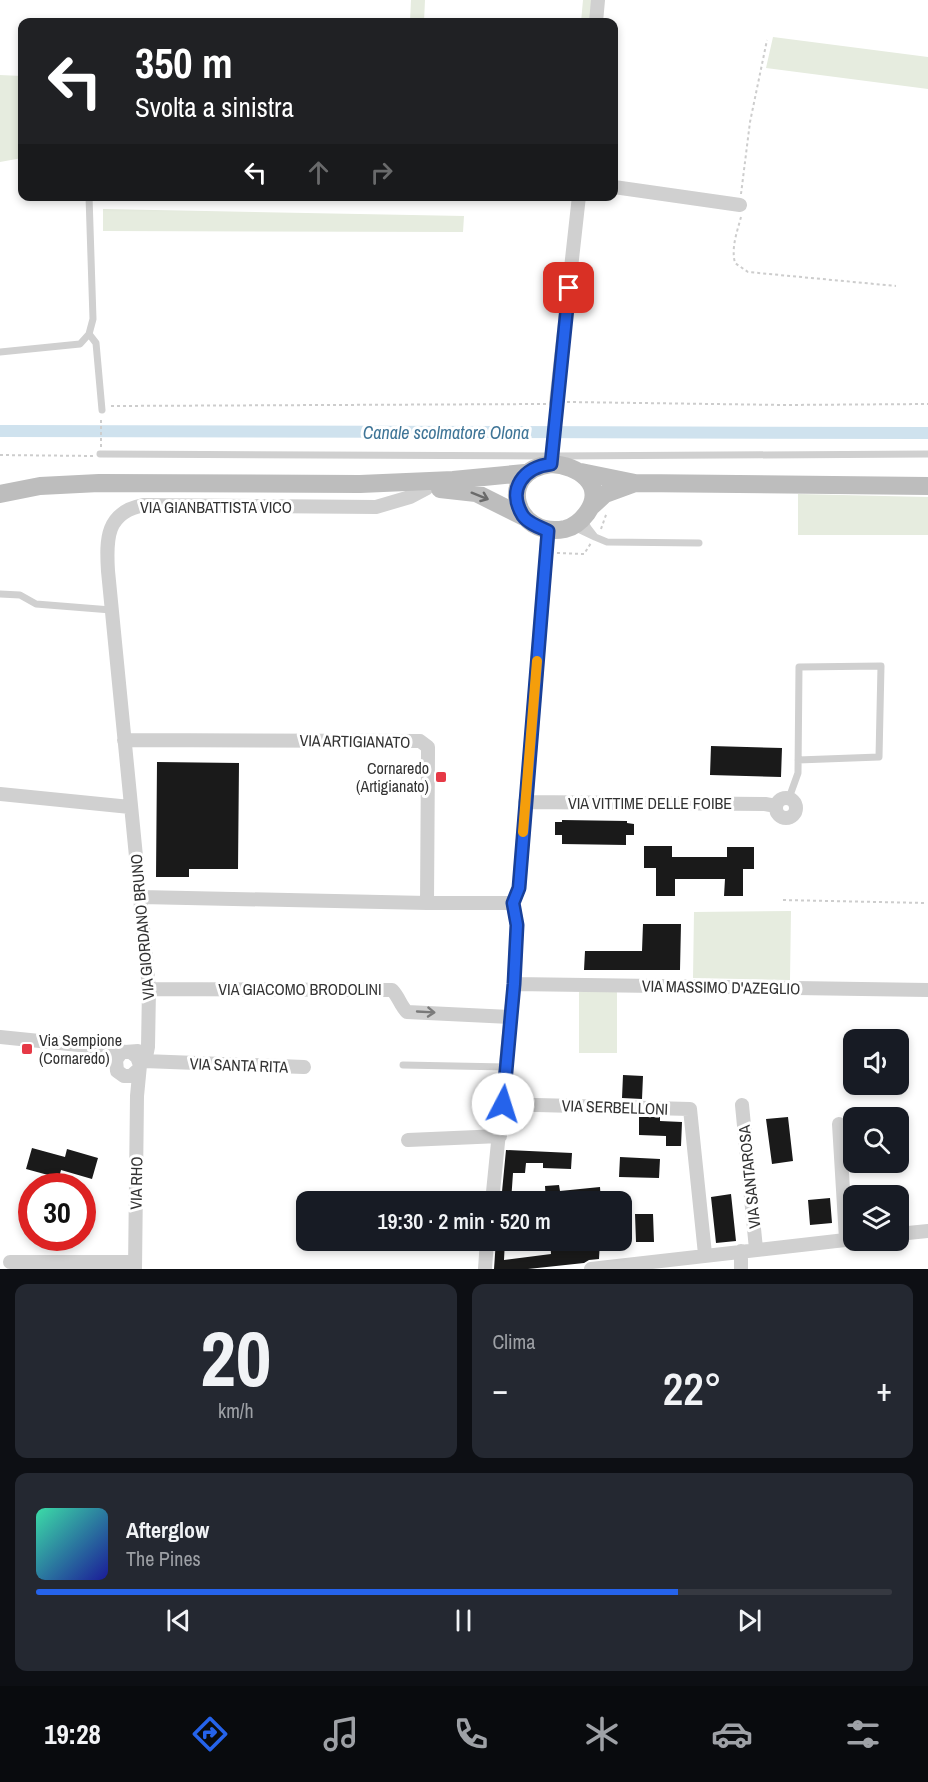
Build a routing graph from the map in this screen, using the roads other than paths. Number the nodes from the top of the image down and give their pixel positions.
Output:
1 (598, 0) edge
2 (597, 18) edge
3 (618, 188) edge
4 (89, 201) edge
5 (578, 201) edge
6 (740, 205) road end
7 (89, 334) junction
8 (0, 352) edge
9 (556, 403) joint
10 (102, 410) road end
11 (100, 454) road end
12 (928, 454) edge
13 (552, 456) junction
14 (581, 472) junction
15 (525, 473) junction
16 (635, 483) junction
17 (360, 484) junction
18 (928, 486) edge
19 (427, 488) junction
20 (0, 494) edge
21 (524, 517) junction
22 (582, 517) junction
23 (548, 531) junction
24 (595, 537) junction
25 (699, 543) dead end
26 (0, 594) edge
27 (111, 610) junction
28 (124, 740) junction
29 (798, 760) junction
30 (0, 794) edge
31 (789, 798) joint
32 (525, 802) junction
33 (130, 807) junction
34 (141, 897) junction
35 (427, 903) junction
36 (513, 903) junction
37 (514, 984) junction
38 (149, 989) junction
39 (928, 990) edge
40 (511, 1017) junction
41 (0, 1037) edge
42 (148, 1047) junction
43 (124, 1055) junction
44 (175, 1062) junction
45 (403, 1065) dead end
46 (506, 1066) junction
47 (137, 1068) junction
48 (304, 1068) dead end
49 (503, 1104) junction
50 (742, 1105) dead end
51 (839, 1124) dead end
52 (500, 1136) junction
53 (408, 1140) dead end
54 (845, 1185) edge
55 (493, 1191) edge
56 (928, 1231) edge
57 (909, 1233) edge
58 (843, 1240) edge
59 (756, 1249) junction
60 (486, 1251) edge
61 (741, 1251) junction
62 (705, 1254) junction
63 (10, 1262) dead end
64 (135, 1265) edge
65 (484, 1267) edge
66 (591, 1269) edge
67 (741, 1269) edge

1 - 2 street
3 - 6 street
4 - 7 lane
5 - 9 street
7 - 8 lane
7 - 10 lane
9 - 13 lane
11 - 13 lane
12 - 13 lane
13 - 14 main road
13 - 15 main road
14 - 16 main road
14 - 22 main road
15 - 17 main road
15 - 21 main road
16 - 18 main road
16 - 22 main road
17 - 19 main road
17 - 20 main road
19 -> 21 main road
19 - 27 street, VIA GIANBATTISTA VICO
21 - 23 main road
22 - 23 main road
22 - 24 lane
22 - 24 lane
23 - 32 street
24 - 25 lane
26 - 27 lane
27 - 28 street, VIA GIANBATTISTA VICO
28 - 33 street, VIA GIANBATTISTA VICO
28 - 35 street, VIA ARTIGIANATO
29 - 29 lane
29 - 31 lane
30 - 33 street
31 - 32 street, VIA VITTIME DELLE FOIBE
32 - 36 street
33 - 34 street, VIA GIORDANO BRUNO
34 - 35 street
34 - 38 street, VIA GIORDANO BRUNO
35 - 36 street
36 - 37 street
37 - 39 street, VIA MASSIMO D'AZEGLIO
37 - 40 street
38 -> 40 street, VIA GIACOMO BRODOLINI
38 - 42 street, VIA GIORDANO BRUNO
40 - 46 street
41 - 43 street
42 - 43 street
42 - 44 street, VIA SANTA RITA
42 - 47 street, VIA GIORDANO BRUNO
43 - 47 street
43 - 47 street
44 - 47 street, VIA SANTA RITA
44 - 48 street, VIA SANTA RITA
45 - 46 lane
46 - 49 street
47 - 64 street, VIA RHO
49 - 52 street
49 - 62 street, VIA SERBELLONI
50 - 59 street, VIA SANTAROSA
51 - 54 street
52 - 53 street
52 - 55 street
56 - 57 street
58 - 59 street
59 - 61 street
60 - 65 street
61 - 62 street
61 - 67 street
62 - 66 street
63 - 64 street

